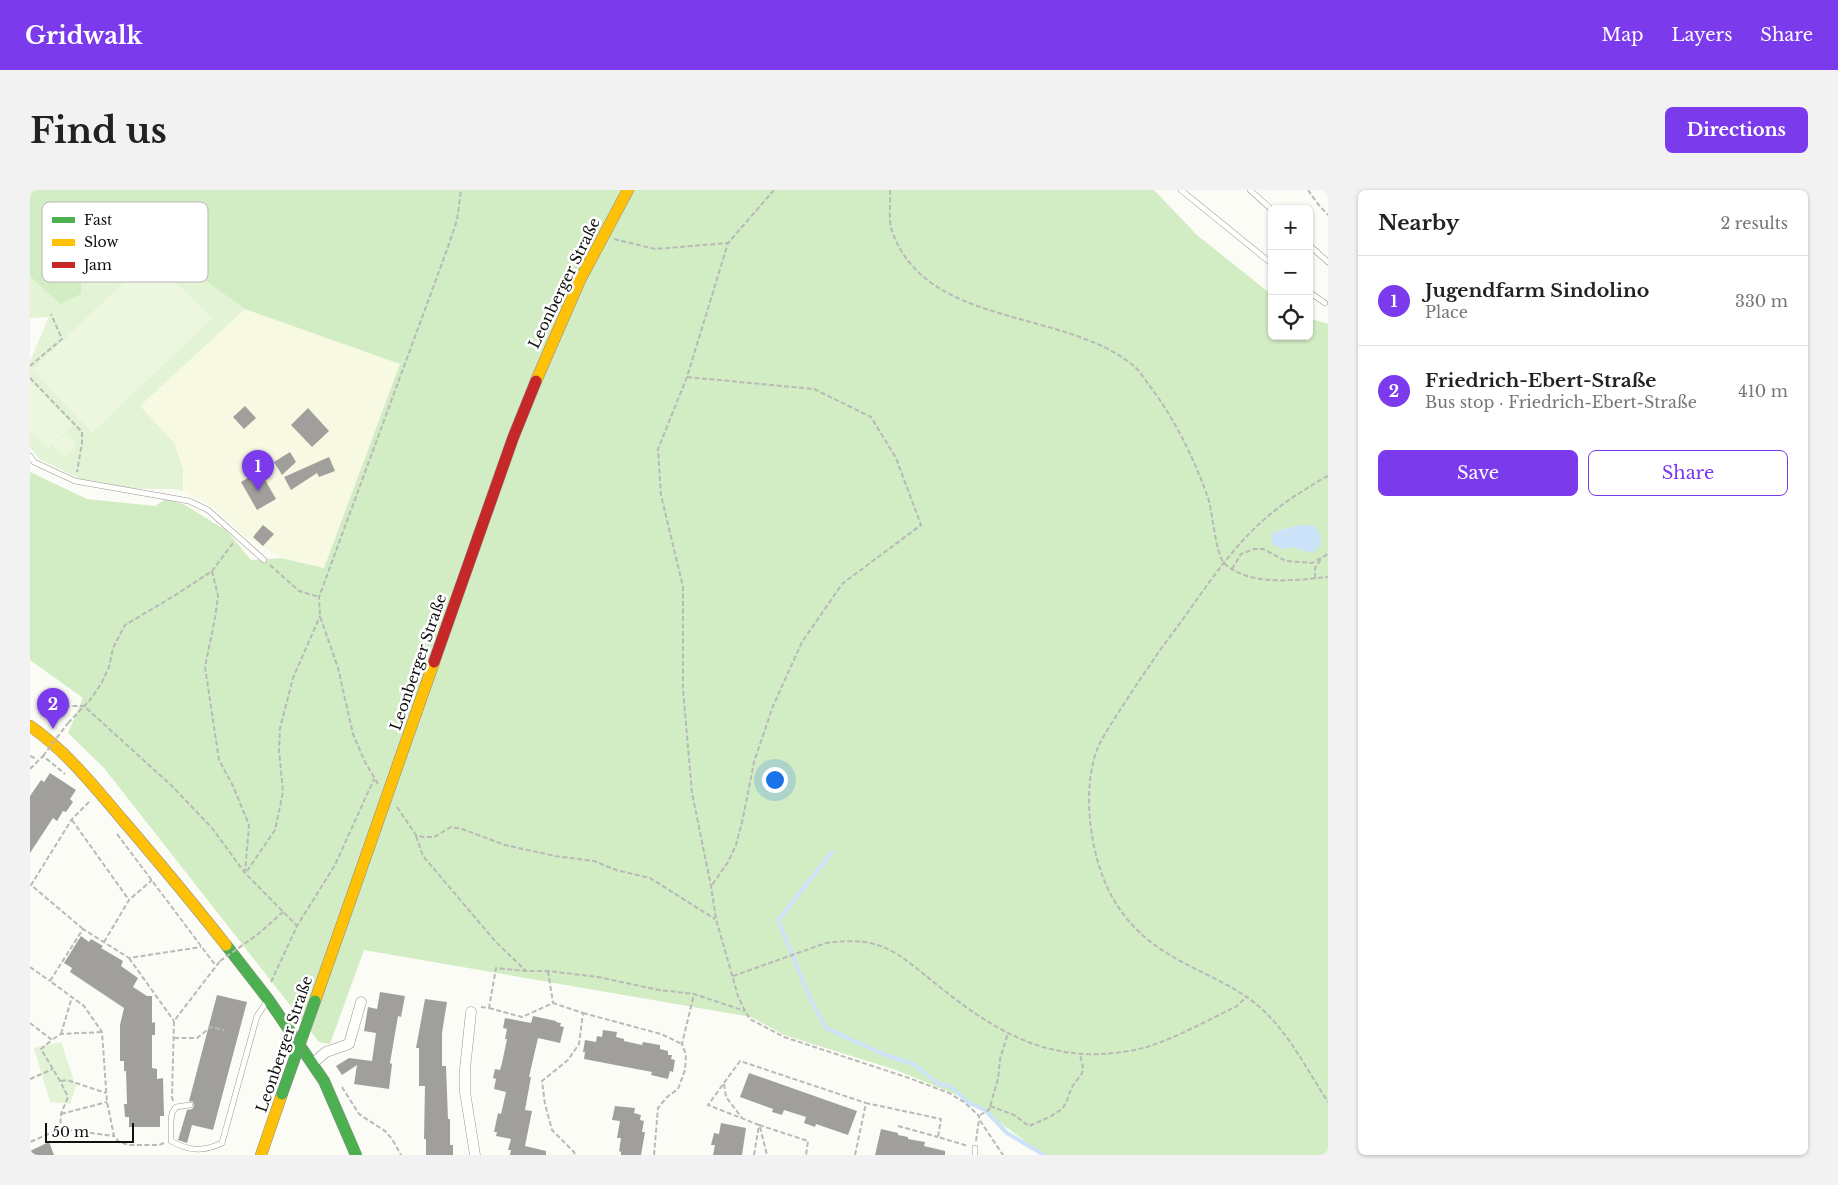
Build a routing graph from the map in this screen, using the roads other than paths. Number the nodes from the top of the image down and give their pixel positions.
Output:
1 (628, 190) edge
2 (1180, 190) edge
3 (1250, 190) edge
4 (1268, 206) edge
5 (1313, 249) edge
6 (1268, 261) edge
7 (1328, 262) edge
8 (1313, 295) edge
9 (1325, 303) dead end
10 (30, 456) edge
11 (264, 560) road end
12 (30, 726) edge
13 (268, 999) junction
14 (361, 1002) dead end
15 (471, 1012) road end
16 (313, 1063) junction
17 (190, 1105) dead end
18 (975, 1148) road end
19 (261, 1155) edge
20 (356, 1155) edge
21 (475, 1155) edge
22 (975, 1155) edge

1 - 19 main road, Leonberger Straße, bridge
2 - 6 lane
3 - 4 lane
5 - 7 lane
8 - 9 lane
10 - 11 lane
12 - 13 main road
13 - 16 main road
13 - 17 lane
14 - 16 street
15 - 21 street
16 - 20 main road
18 - 22 lane

